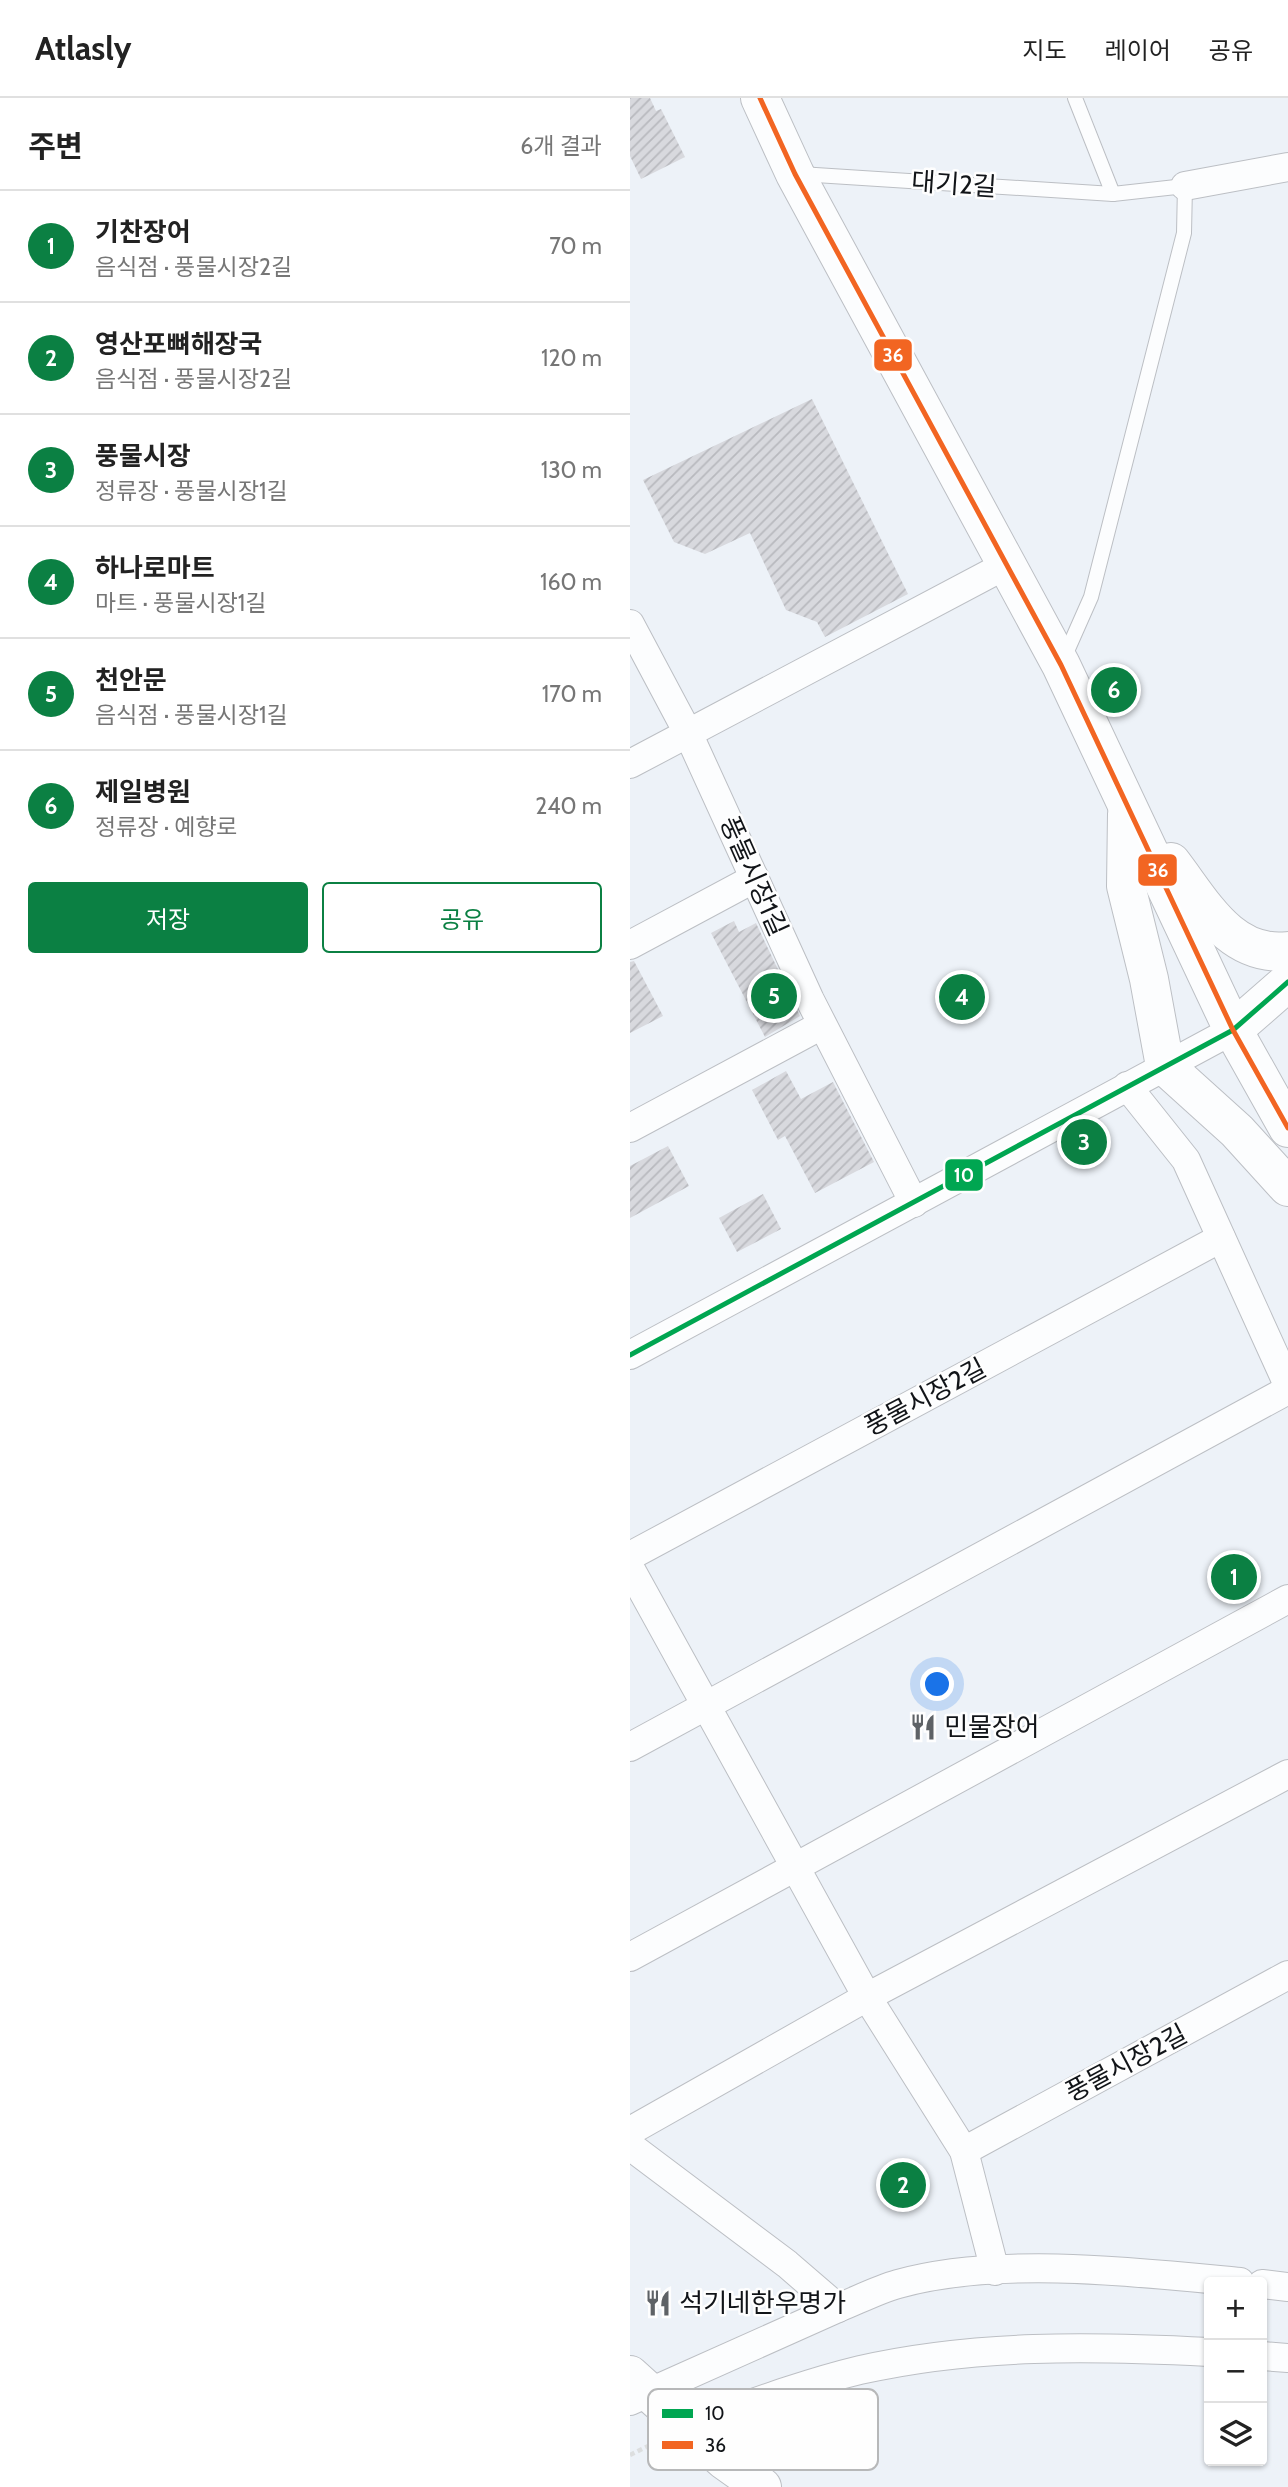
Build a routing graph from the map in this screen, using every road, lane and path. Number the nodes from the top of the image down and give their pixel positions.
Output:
1 (760, 98) edge
2 (1075, 98) edge
3 (1288, 167) edge
4 (795, 174) junction
5 (1185, 186) junction
6 (1113, 194) junction
7 (1006, 565) junction
8 (630, 624) edge
9 (1060, 665) junction
10 (688, 733) junction
11 (630, 764) edge
12 (1127, 805) junction
13 (755, 878) junction
14 (630, 945) edge
15 (1288, 951) edge
16 (1288, 982) edge
17 (822, 1025) junction
18 (1233, 1030) junction
19 (1165, 1066) junction
20 (1127, 1086) junction
21 (630, 1128) edge
22 (1288, 1128) edge
23 (1288, 1187) edge
24 (914, 1203) junction
25 (1221, 1238) junction
26 (630, 1355) edge
27 (1288, 1388) edge
28 (630, 1556) edge
29 (630, 1568) edge
30 (1288, 1599) edge
31 (706, 1706) junction
32 (630, 1747) edge
33 (1288, 1774) edge
34 (795, 1867) junction
35 (630, 1956) edge
36 (1288, 1975) edge
37 (867, 1997) junction
38 (630, 2130) edge
39 (630, 2146) edge
40 (964, 2151) junction
41 (995, 2271) junction
42 (1204, 2280) edge
43 (1267, 2285) edge
44 (1288, 2287) edge
45 (838, 2308) junction
46 (1204, 2352) edge
47 (1267, 2356) edge
48 (1288, 2358) edge
49 (637, 2389) edge
50 (792, 2389) edge
51 (738, 2470) edge
52 (762, 2487) edge

1 - 4 main road
2 - 6 lane
3 - 5 street, 대기2길
4 - 6 lane, 대기2길
4 - 7 main road
5 - 6 lane, 대기2길
5 - 9 lane
7 - 9 main road
7 - 10 street
8 - 10 street, 풍물시장1길
9 - 12 main road
10 - 11 street
10 - 13 street, 풍물시장1길
12 - 15 main road
12 - 18 main road
12 - 19 main road
13 - 14 street
13 - 17 street, 풍물시장1길
16 - 18 main road
17 - 21 street
17 - 24 street, 풍물시장1길
18 - 19 street
18 - 22 main road
19 - 20 street
19 - 23 main road
20 - 24 street
20 - 25 street
24 - 26 street
25 - 27 street
25 - 28 street, 풍물시장2길
27 - 31 street
29 - 31 street
30 - 34 street
31 - 32 street
31 - 34 street
33 - 37 street
34 - 35 street
34 - 37 street
36 - 40 street, 풍물시장2길
37 - 38 street
37 - 40 street
39 - 45 street
40 - 41 street
41 - 42 street
41 - 45 street
43 - 44 street
45 - 49 street
46 - 50 street
47 - 48 street
51 - 52 main road

